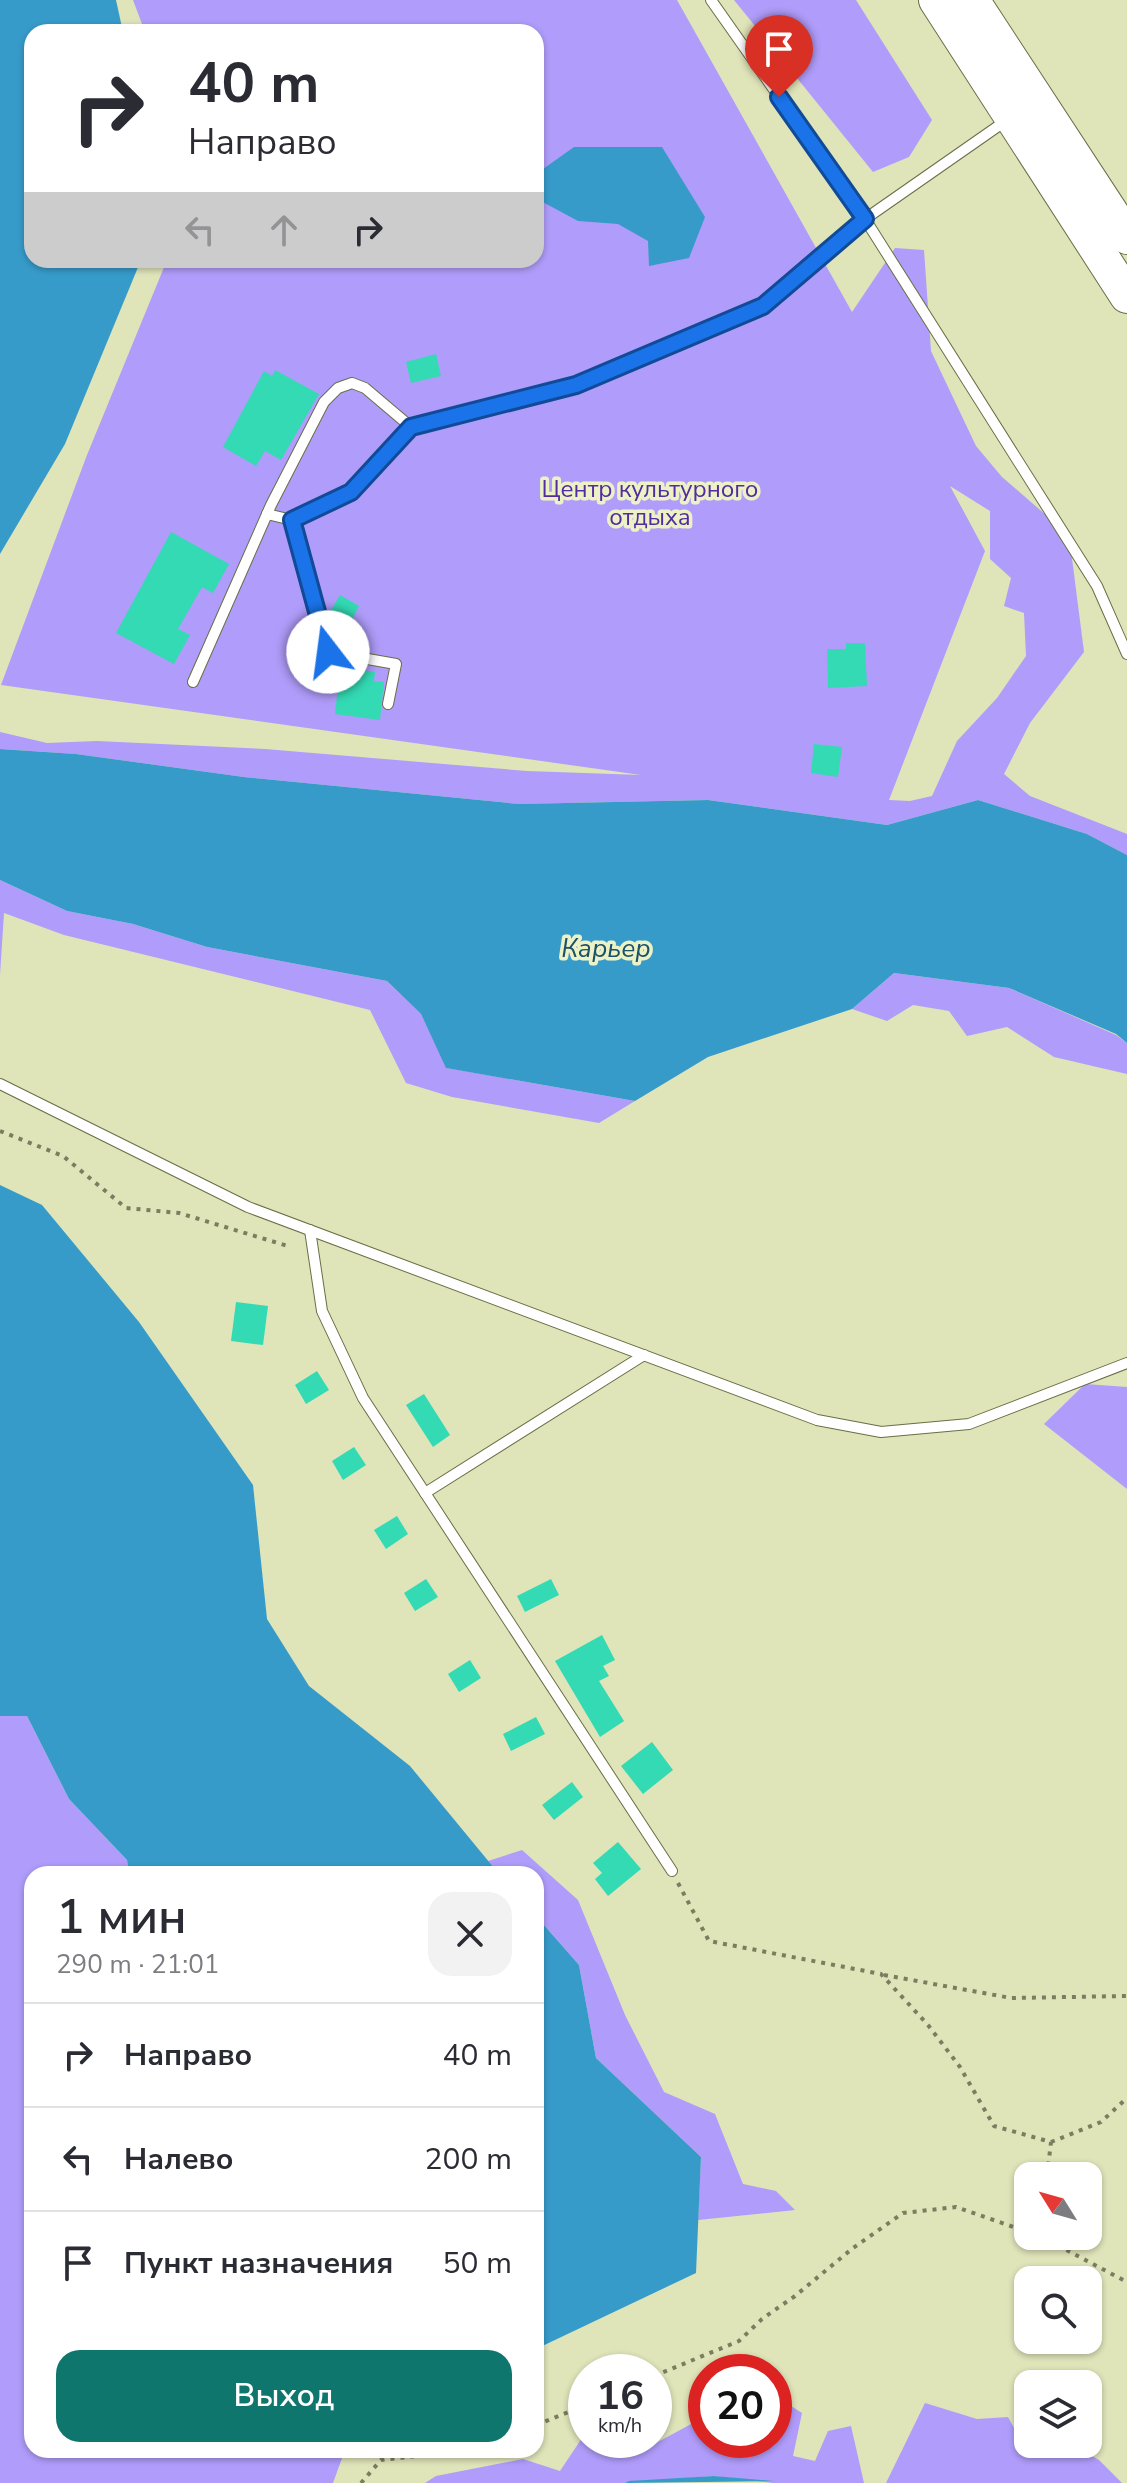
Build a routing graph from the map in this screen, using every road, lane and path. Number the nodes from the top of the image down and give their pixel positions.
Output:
1 (711, 0) edge
2 (936, 0) edge
3 (972, 0) edge
4 (1010, 118) junction
5 (865, 219) junction
6 (1127, 237) edge
7 (1127, 296) edge
8 (411, 427) junction
9 (267, 514) junction
10 (292, 520) junction
11 (1127, 654) edge
12 (193, 682) dead end
13 (388, 704) dead end
14 (0, 1084) edge
15 (0, 1131) edge
16 (310, 1230) junction
17 (291, 1247) dead end
18 (644, 1355) junction
19 (1127, 1363) edge
20 (425, 1493) junction
21 (672, 1871) joint
22 (881, 1974) junction
23 (1127, 1996) edge
24 (1127, 2098) edge
25 (1051, 2142) junction
26 (1049, 2162) edge
27 (1014, 2227) edge
28 (1066, 2250) edge
29 (1127, 2282) edge
30 (672, 2369) edge
31 (568, 2412) edge
32 (544, 2422) edge
33 (399, 2458) edge
34 (361, 2483) edge

1 - 5 lane
2 - 4 highway
3 - 6 highway
4 - 5 lane
4 - 7 highway
5 - 8 lane
5 - 11 lane
8 - 9 lane
8 - 10 lane
9 - 10 lane
9 - 12 lane
10 - 13 lane
14 - 16 lane
15 - 17 path
16 - 18 lane
16 - 20 lane
18 - 19 lane
18 - 20 lane
20 - 21 lane
21 - 22 path
22 - 23 path
22 - 25 path
24 - 25 path
25 - 26 path
27 - 30 path
28 - 29 path
31 - 32 path
33 - 34 path

